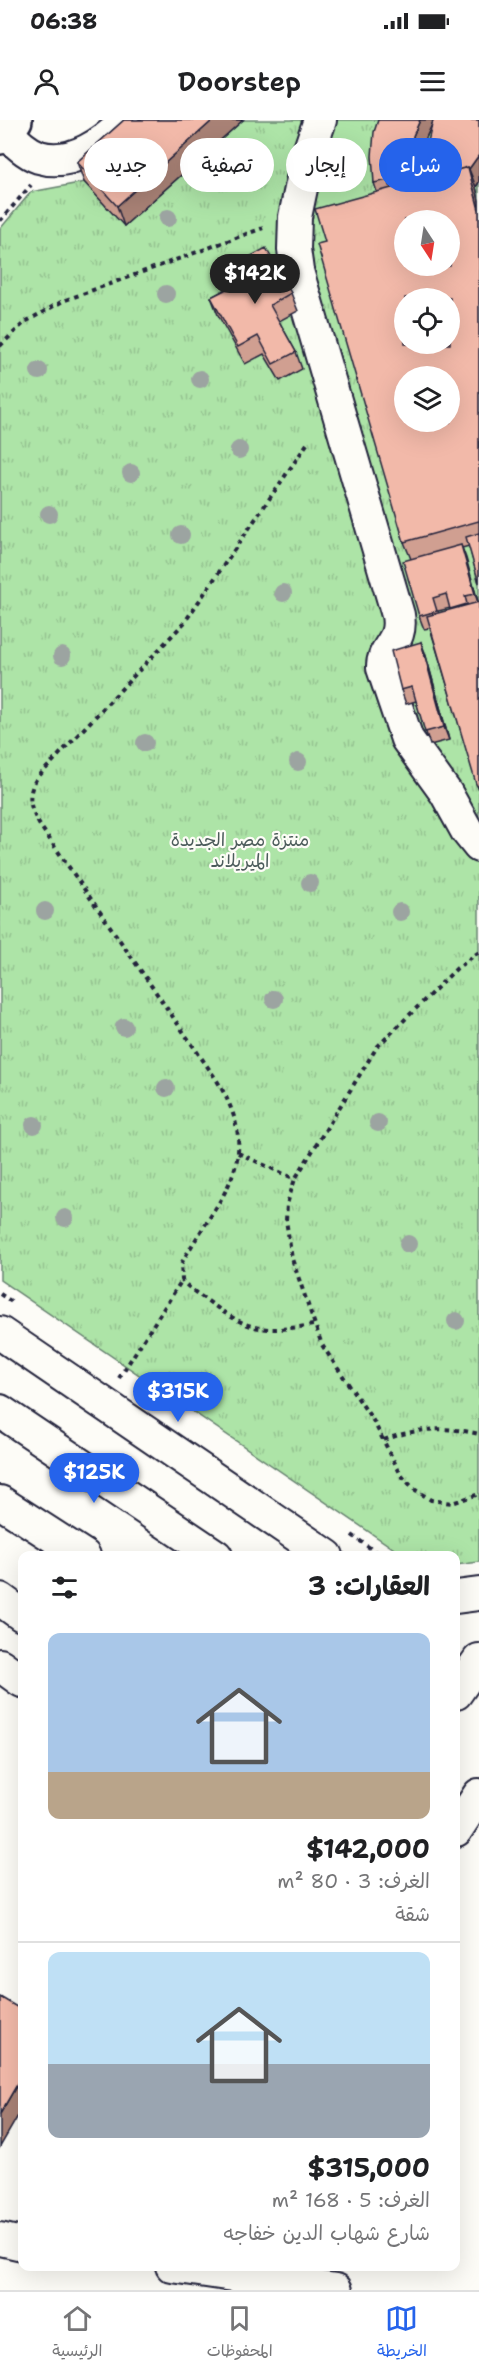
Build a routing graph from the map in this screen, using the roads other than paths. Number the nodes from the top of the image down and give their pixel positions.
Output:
1 (127, 120) edge
2 (320, 120) edge
3 (7, 130) edge
4 (479, 846) edge
5 (0, 1333) edge
6 (0, 1411) edge
7 (0, 1502) edge
8 (76, 1551) edge
9 (209, 1551) edge
10 (320, 1551) edge
11 (479, 1594) edge
12 (460, 1596) edge
13 (0, 1599) edge
14 (18, 1612) edge
15 (479, 1660) edge
16 (0, 1665) edge
17 (18, 1678) edge
18 (460, 1687) edge
19 (479, 1795) edge
20 (460, 1824) edge
21 (0, 2239) edge
22 (18, 2243) edge
23 (220, 2271) edge
24 (275, 2286) edge
25 (336, 2290) edge

1 - 3 street
2 - 4 street
5 - 10 street
6 - 9 street
7 - 8 street
11 - 12 street
13 - 14 street
15 - 18 street
16 - 17 street
19 - 20 street
21 - 22 street
23 - 24 street
24 - 25 street

